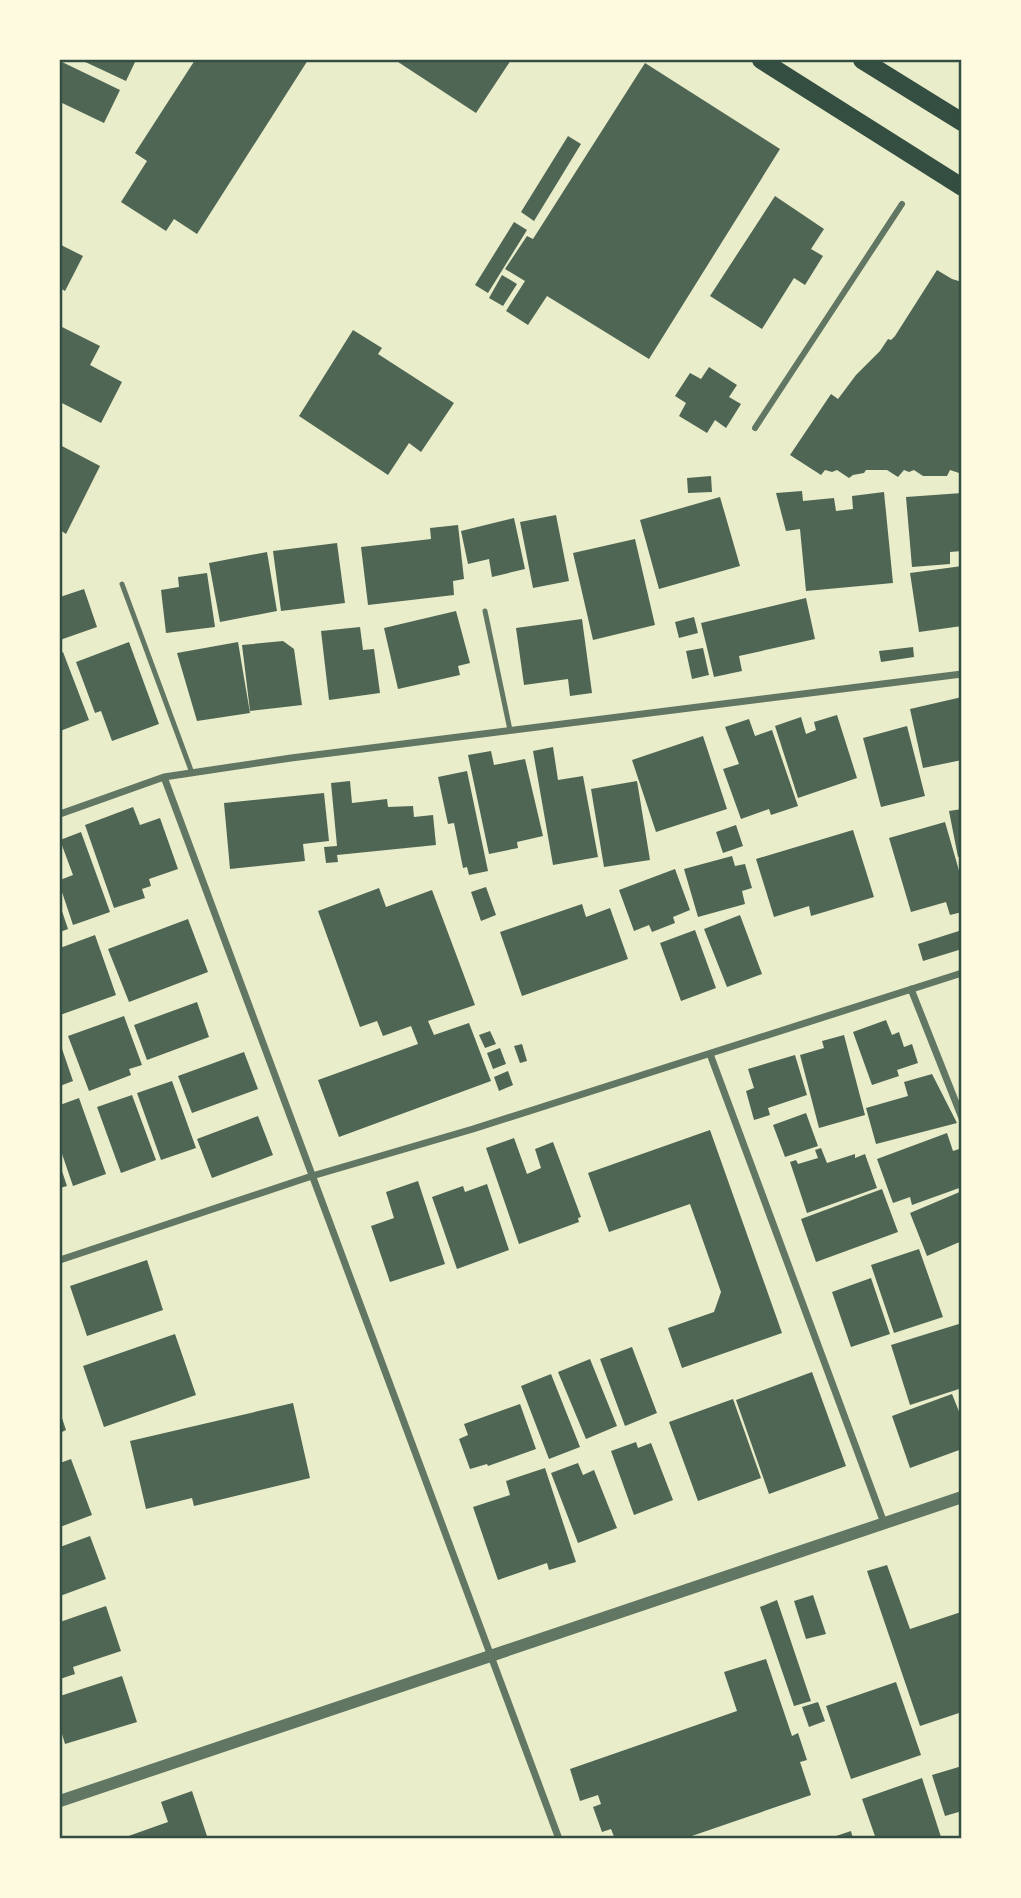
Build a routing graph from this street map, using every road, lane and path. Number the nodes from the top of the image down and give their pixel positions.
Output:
1 (761, 60) edge
2 (862, 60) edge
3 (961, 122) edge
4 (961, 187) edge
5 (902, 204) dead end
6 (755, 428) dead end
7 (122, 584) dead end
8 (485, 611) dead end
9 (961, 674) edge
10 (510, 730) junction
11 (192, 773) junction
12 (164, 777) junction
13 (60, 814) edge
14 (961, 974) edge
15 (911, 989) junction
16 (710, 1054) junction
17 (961, 1118) edge
18 (312, 1176) junction
19 (60, 1260) edge
20 (961, 1497) edge
21 (884, 1524) junction
22 (492, 1657) junction
23 (61, 1797) edge
24 (559, 1839) edge

1 - 4 main road
2 - 3 main road
5 - 6 street
7 - 11 lane
8 - 10 lane
9 - 10 street
10 - 11 street
11 - 12 street
12 - 13 street
12 - 18 street
14 - 15 street
15 - 16 street
15 - 17 street
16 - 18 street
16 - 21 street
18 - 19 street
18 - 22 street
20 - 21 street
21 - 22 street
22 - 23 street
22 - 24 street

